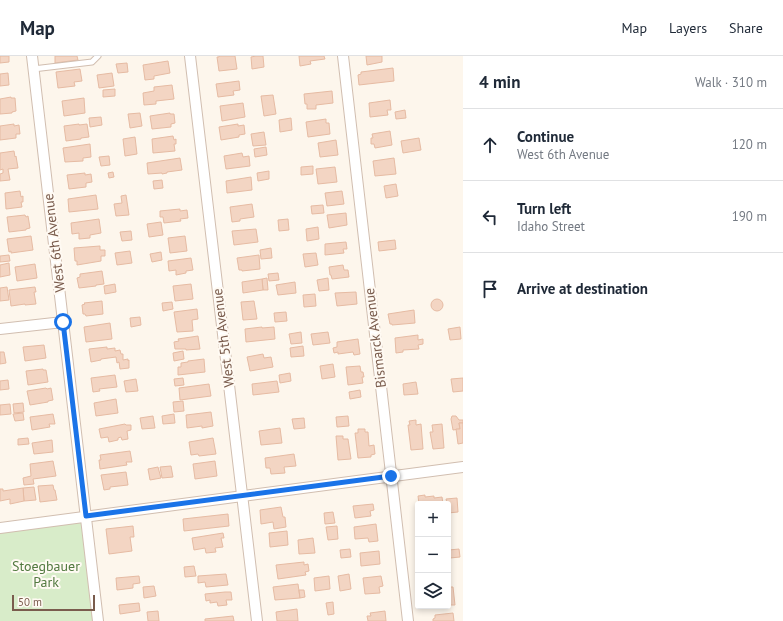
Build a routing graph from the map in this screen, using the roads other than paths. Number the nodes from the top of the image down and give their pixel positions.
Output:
1 (32, 56) edge
2 (98, 56) edge
3 (190, 56) edge
4 (342, 56) edge
5 (33, 69) junction
6 (63, 322) junction
7 (0, 329) edge
8 (463, 467) edge
9 (391, 476) junction
10 (242, 496) junction
11 (86, 516) junction
12 (0, 528) edge
13 (98, 621) edge
14 (257, 621) edge
15 (408, 621) edge

1 - 5 street, West 6th Avenue
2 - 5 lane
3 - 10 street, West 5th Avenue
4 - 9 street, Bismarck Avenue
5 - 6 street, West 6th Avenue
6 - 7 street
6 - 11 street, West 6th Avenue
8 - 9 street
9 - 10 street
9 - 15 street, Bismarck Avenue
10 - 11 street
10 - 14 street, West 5th Avenue
11 - 12 street
11 - 13 street, West 6th Avenue

